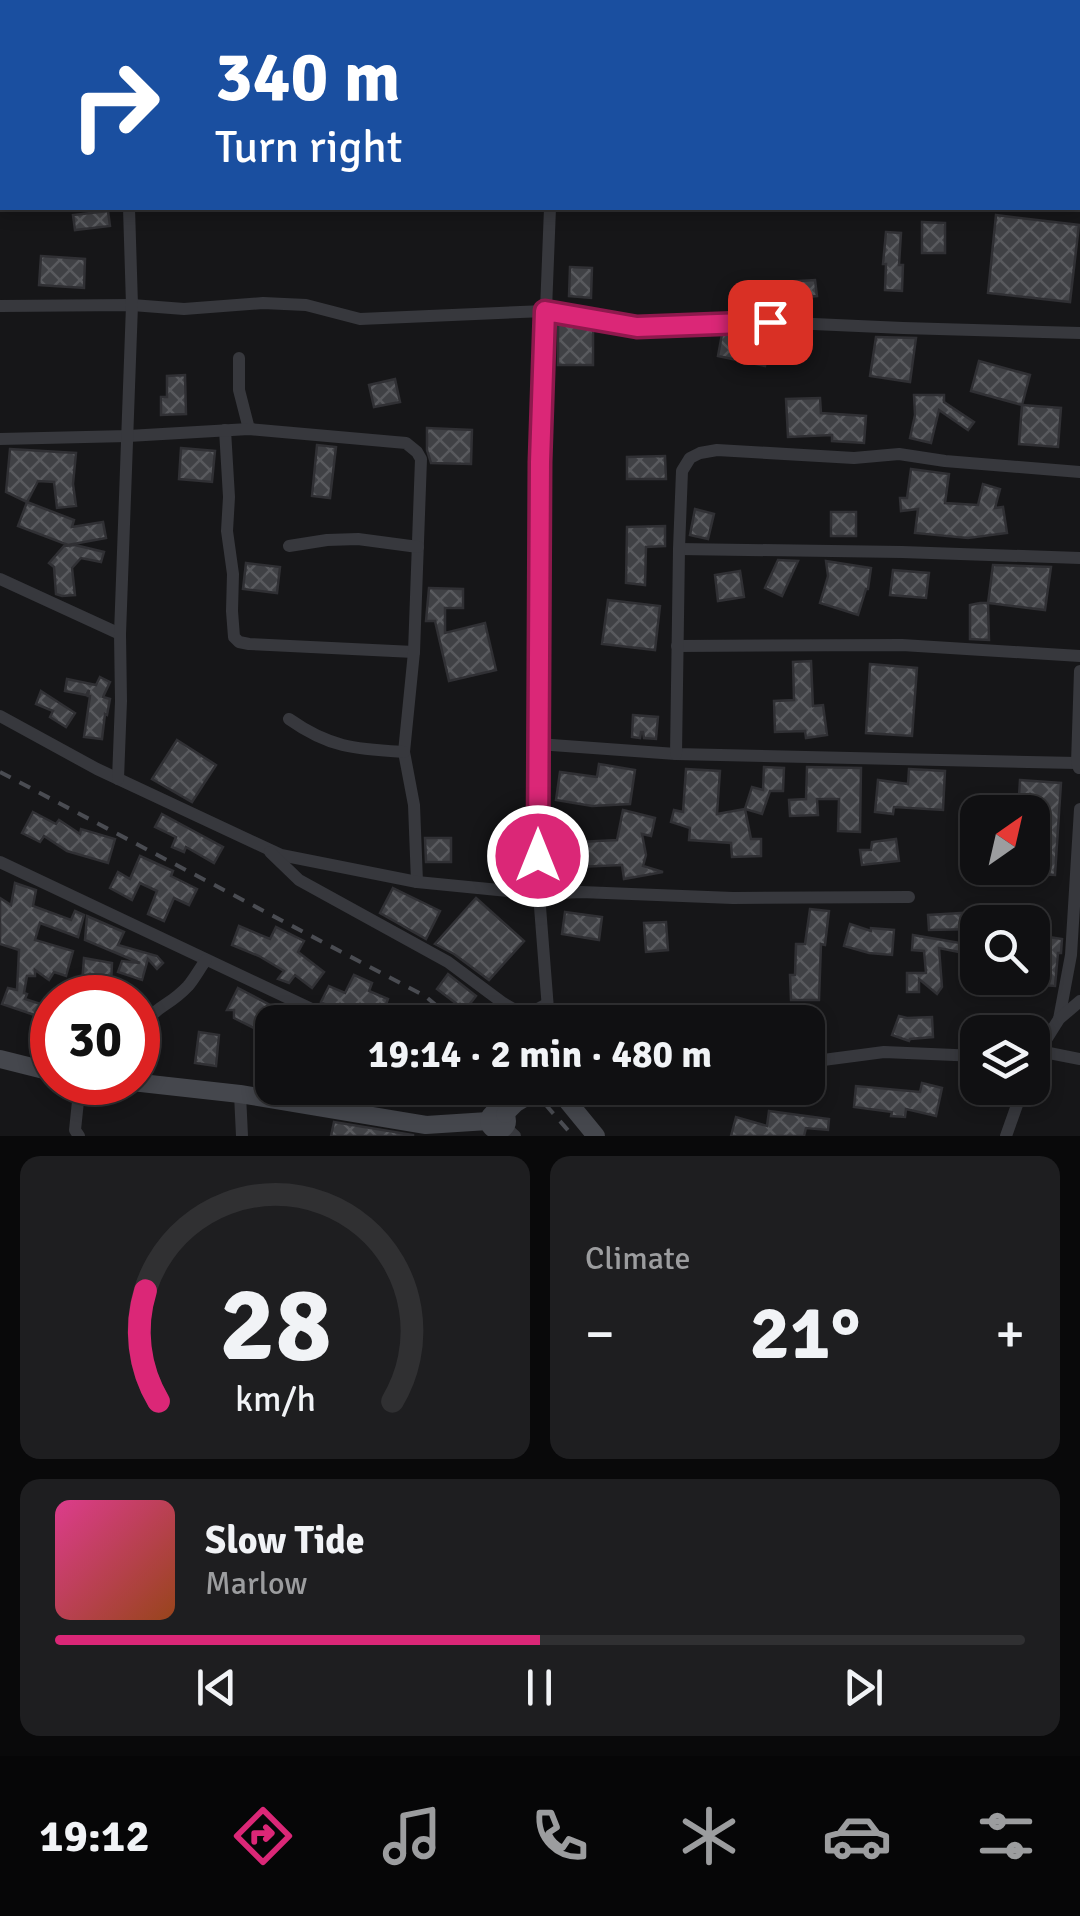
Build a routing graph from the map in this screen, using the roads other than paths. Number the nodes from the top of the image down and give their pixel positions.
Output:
1 (128, 210) edge
2 (550, 210) edge
3 (0, 306) edge
4 (132, 306) junction
5 (545, 311) junction
6 (1080, 333) edge
7 (239, 358) dead end
8 (249, 429) junction
9 (225, 430) junction
10 (128, 436) junction
11 (0, 439) edge
12 (1080, 472) edge
13 (289, 546) dead end
14 (418, 547) junction
15 (678, 549) junction
16 (1080, 558) edge
17 (0, 579) edge
18 (120, 634) junction
19 (678, 646) junction
20 (414, 652) junction
21 (1080, 656) edge
22 (1080, 671) edge
23 (0, 716) edge
24 (290, 719) dead end
25 (538, 744) junction
26 (404, 752) junction
27 (676, 754) junction
28 (1079, 767) edge
29 (118, 779) junction
30 (1080, 809) edge
31 (268, 850) junction
32 (0, 862) edge
33 (418, 882) junction
34 (538, 894) junction
35 (909, 897) dead end
36 (1077, 909) edge
37 (206, 960) junction
38 (1069, 973) junction
39 (1080, 986) edge
40 (1080, 1001) edge
41 (547, 1004) joint
42 (303, 1005) edge
43 (160, 1008) edge
44 (1058, 1020) junction
45 (1050, 1033) edge
46 (960, 1055) edge
47 (1050, 1057) edge
48 (0, 1059) edge
49 (1080, 1059) edge
50 (825, 1060) edge
51 (30, 1066) edge
52 (160, 1086) edge
53 (240, 1094) junction
54 (78, 1105) edge
55 (571, 1105) edge
56 (1017, 1105) edge
57 (501, 1122) edge
58 (78, 1136) edge
59 (242, 1136) edge
60 (596, 1136) edge
61 (1006, 1136) edge

1 - 4 street
2 - 5 street
3 - 4 street
4 - 5 street
4 - 10 street
5 - 6 street
5 - 25 street
7 - 8 street
8 - 9 street
8 - 14 street
9 - 10 street
9 - 20 street
10 - 11 street
10 - 18 street
12 - 15 street
13 - 14 street
14 - 20 street
15 - 16 street
15 - 19 street
17 - 18 street
18 - 29 street
19 - 21 street
19 - 27 street
20 - 26 street
22 - 28 street
23 - 29 street
24 - 26 street
25 - 27 street
25 - 34 street
26 - 33 street
27 - 28 street
29 - 31 street
30 - 36 street
31 - 33 street
31 - 41 street
32 - 37 street
33 - 34 street
34 - 35 street
34 - 41 street
36 - 38 street
37 - 42 street
37 - 43 street
38 - 39 street
38 - 44 street
40 - 44 street
44 - 45 street
46 - 50 street
47 - 49 street
48 - 51 street
52 - 53 street
53 - 57 street
53 - 59 street
54 - 58 street
55 - 60 street
56 - 61 street

